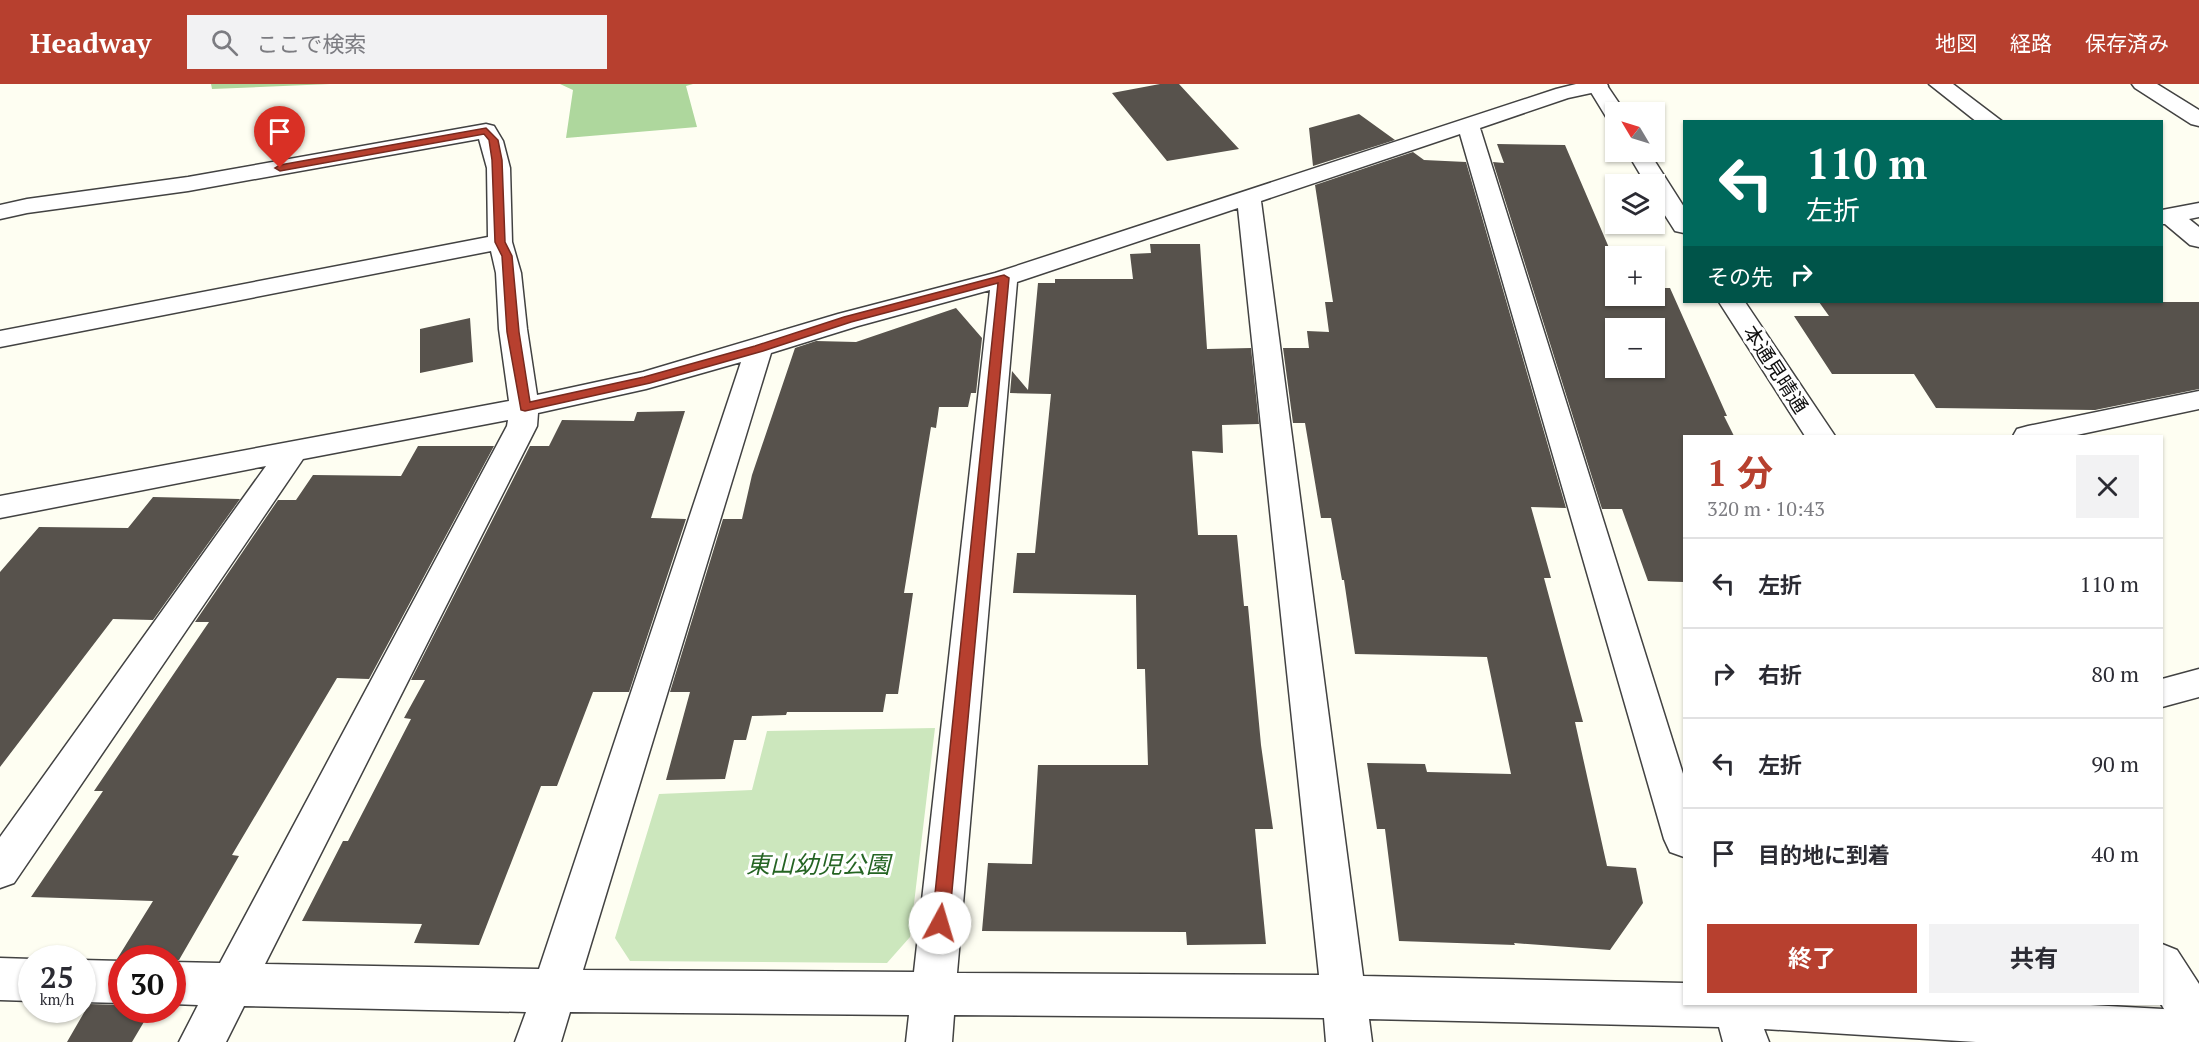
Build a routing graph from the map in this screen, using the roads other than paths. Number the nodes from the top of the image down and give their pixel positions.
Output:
1 (1939, 84) edge
2 (2142, 84) edge
3 (1601, 85) edge
4 (1610, 102) edge
5 (2199, 119) edge
6 (1989, 120) edge
7 (1468, 125) junction
8 (1644, 162) edge
9 (1249, 197) junction
10 (2199, 210) edge
11 (0, 212) edge
12 (2166, 216) edge
13 (1683, 224) edge
14 (2199, 240) edge
15 (500, 242) junction
16 (1004, 278) junction
17 (1733, 303) edge
18 (0, 339) edge
19 (759, 348) junction
20 (2199, 400) edge
21 (525, 407) junction
22 (1819, 435) edge
23 (2033, 435) edge
24 (294, 450) junction
25 (3, 510) edge
26 (2199, 683) edge
27 (2163, 693) edge
28 (1683, 836) edge
29 (0, 870) edge
30 (2163, 967) edge
31 (0, 979) edge
32 (18, 980) edge
33 (186, 983) edge
34 (233, 985) junction
35 (554, 991) junction
36 (933, 995) junction
37 (1343, 997) junction
38 (1738, 1017) edge
39 (2199, 1024) edge
40 (2199, 1033) edge
41 (202, 1042) edge
42 (537, 1042) edge
43 (929, 1042) edge
44 (1349, 1042) edge

1 - 6 street
2 - 5 street
3 - 4 street
3 - 7 street
7 - 9 street
7 - 28 street
8 - 13 street
9 - 16 street
9 - 37 street
10 - 12 street
11 - 15 street
12 - 14 street
15 - 18 street
15 - 21 street
16 - 19 street
16 - 36 street
17 - 22 street, 本通見晴通
19 - 21 street
19 - 35 street
20 - 23 street
21 - 24 street
21 - 34 street
24 - 25 street
24 - 29 street
26 - 27 street
30 - 39 street
31 - 32 street
33 - 34 street
34 - 35 street
34 - 41 street
35 - 36 street
35 - 42 street
36 - 37 street
36 - 43 street
37 - 38 street
37 - 44 street
38 - 40 street

